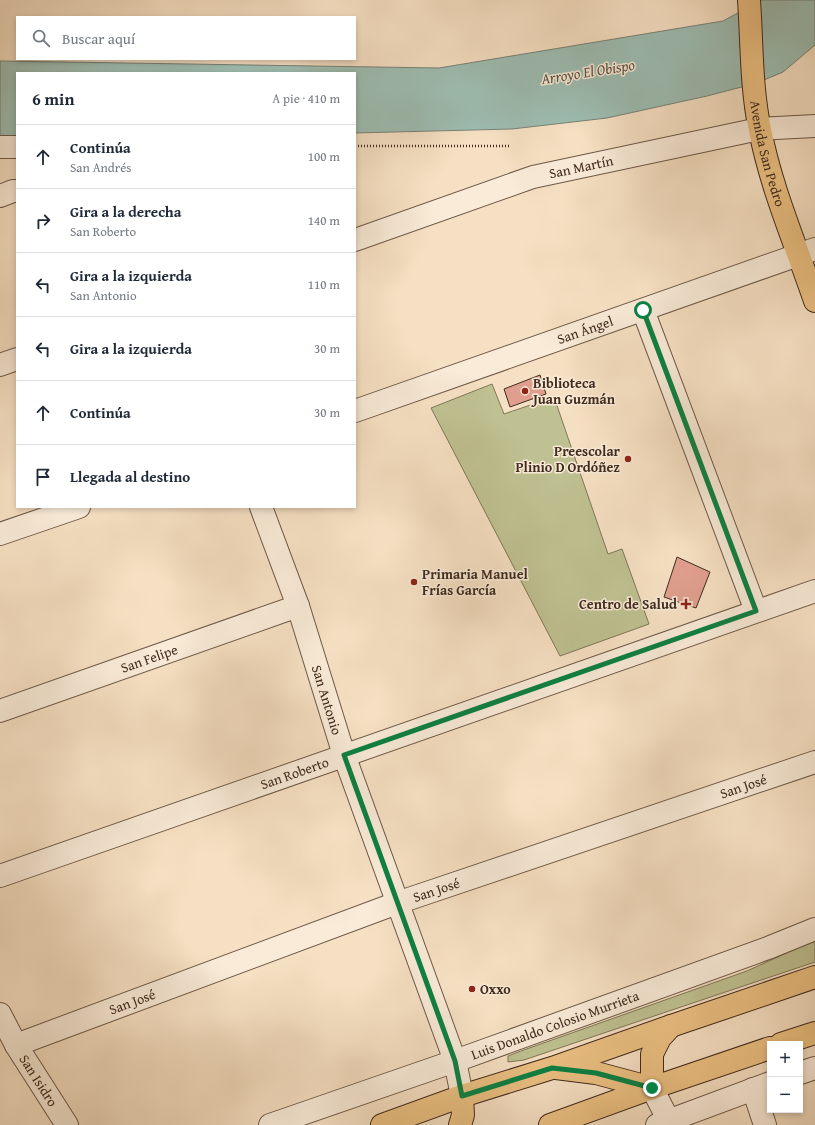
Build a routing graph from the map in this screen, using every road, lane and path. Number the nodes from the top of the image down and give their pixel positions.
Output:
1 (749, 0) edge
2 (815, 126) edge
3 (760, 129) junction
4 (356, 146) edge
5 (509, 146) dead end
6 (0, 147) edge
7 (16, 147) edge
8 (16, 191) edge
9 (0, 196) edge
10 (356, 240) edge
11 (807, 252) edge
12 (815, 301) edge
13 (643, 310) junction
14 (16, 359) edge
15 (0, 365) edge
16 (356, 411) edge
17 (76, 508) edge
18 (261, 508) edge
19 (0, 534) edge
20 (815, 591) edge
21 (298, 606) junction
22 (756, 611) junction
23 (0, 711) edge
24 (344, 755) junction
25 (815, 762) edge
26 (0, 876) edge
27 (397, 903) junction
28 (815, 929) edge
29 (815, 977) edge
30 (0, 1014) edge
31 (671, 1026) junction
32 (815, 1033) edge
33 (790, 1041) edge
34 (16, 1045) junction
35 (767, 1049) edge
36 (455, 1061) junction
37 (552, 1068) junction
38 (815, 1068) edge
39 (803, 1072) edge
40 (761, 1086) edge
41 (652, 1088) junction
42 (462, 1096) junction
43 (666, 1123) edge
44 (67, 1125) edge
45 (270, 1125) edge
46 (382, 1125) edge
47 (460, 1125) edge
48 (550, 1125) edge
49 (765, 1125) edge

1 - 3 main road, Avenida San Pedro
2 - 3 street, San Martín
3 - 10 street, San Martín
3 - 11 main road, Avenida San Pedro
4 - 5 path
6 - 7 street
8 - 9 street
11 - 12 main road, Avenida San Pedro
11 - 13 street, San Ángel
13 - 16 street, San Ángel
13 - 22 street
14 - 15 street
17 - 19 street
18 - 21 street, San Antonio
20 - 22 street, San Roberto
21 - 23 street, San Felipe
21 - 24 street, San Antonio
22 - 24 street, San Roberto
24 - 26 street, San Roberto
24 - 27 street, San Antonio
25 - 27 street, San José
27 - 34 street, San José
27 - 36 street, San Antonio
28 - 36 street, Luis Donaldo Colosio Murrieta
29 - 31 main road
30 - 34 street, San Isidro
31 - 37 main road
31 - 41 main road
32 - 33 main road
34 - 44 street, San Isidro
35 - 41 main road
36 - 42 street, San Antonio
36 - 45 street, Luis Donaldo Colosio Murrieta
37 - 41 main road
37 - 42 main road
38 - 39 street
40 - 43 street
40 - 49 street
41 - 43 street
41 - 48 main road
42 - 46 main road
42 - 47 main road

